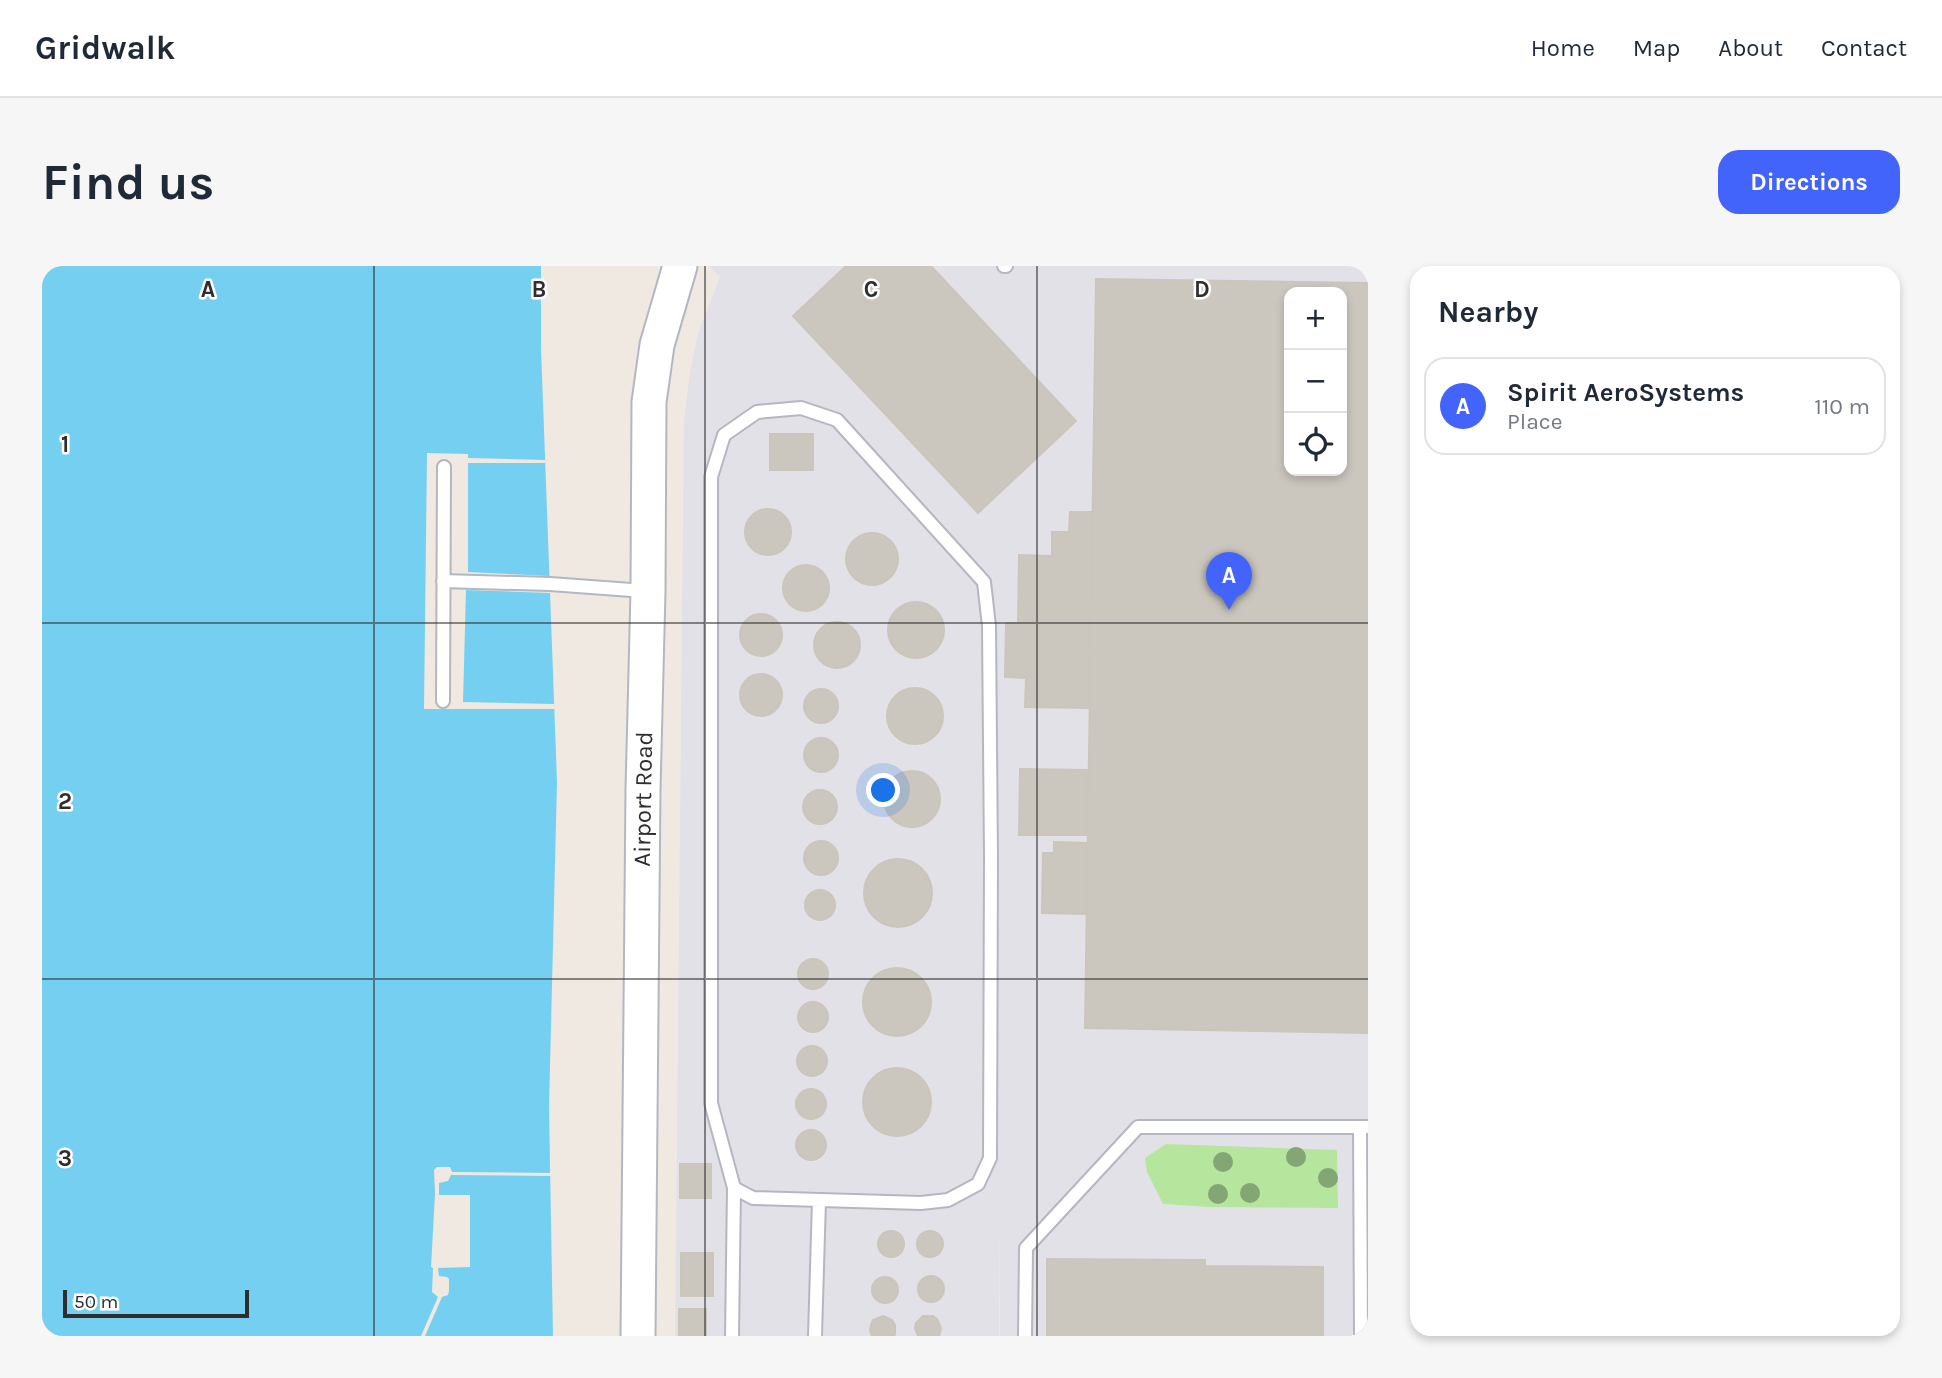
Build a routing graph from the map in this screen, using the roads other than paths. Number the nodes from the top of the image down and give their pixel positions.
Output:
1 (680, 266) edge
2 (444, 467) dead end
3 (443, 581) junction
4 (648, 591) junction
5 (443, 701) dead end
6 (1364, 1127) edge
7 (734, 1188) junction
8 (818, 1200) junction
9 (638, 1336) edge
10 (732, 1336) edge
11 (815, 1336) edge
12 (1025, 1336) edge
13 (1361, 1336) edge

1 - 4 street, Airport Road
2 - 3 lane
3 - 4 lane
3 - 5 lane
4 - 9 street, Airport Road
6 - 12 lane
6 - 13 lane
7 - 8 lane
7 - 8 lane
7 - 10 lane
8 - 11 lane

